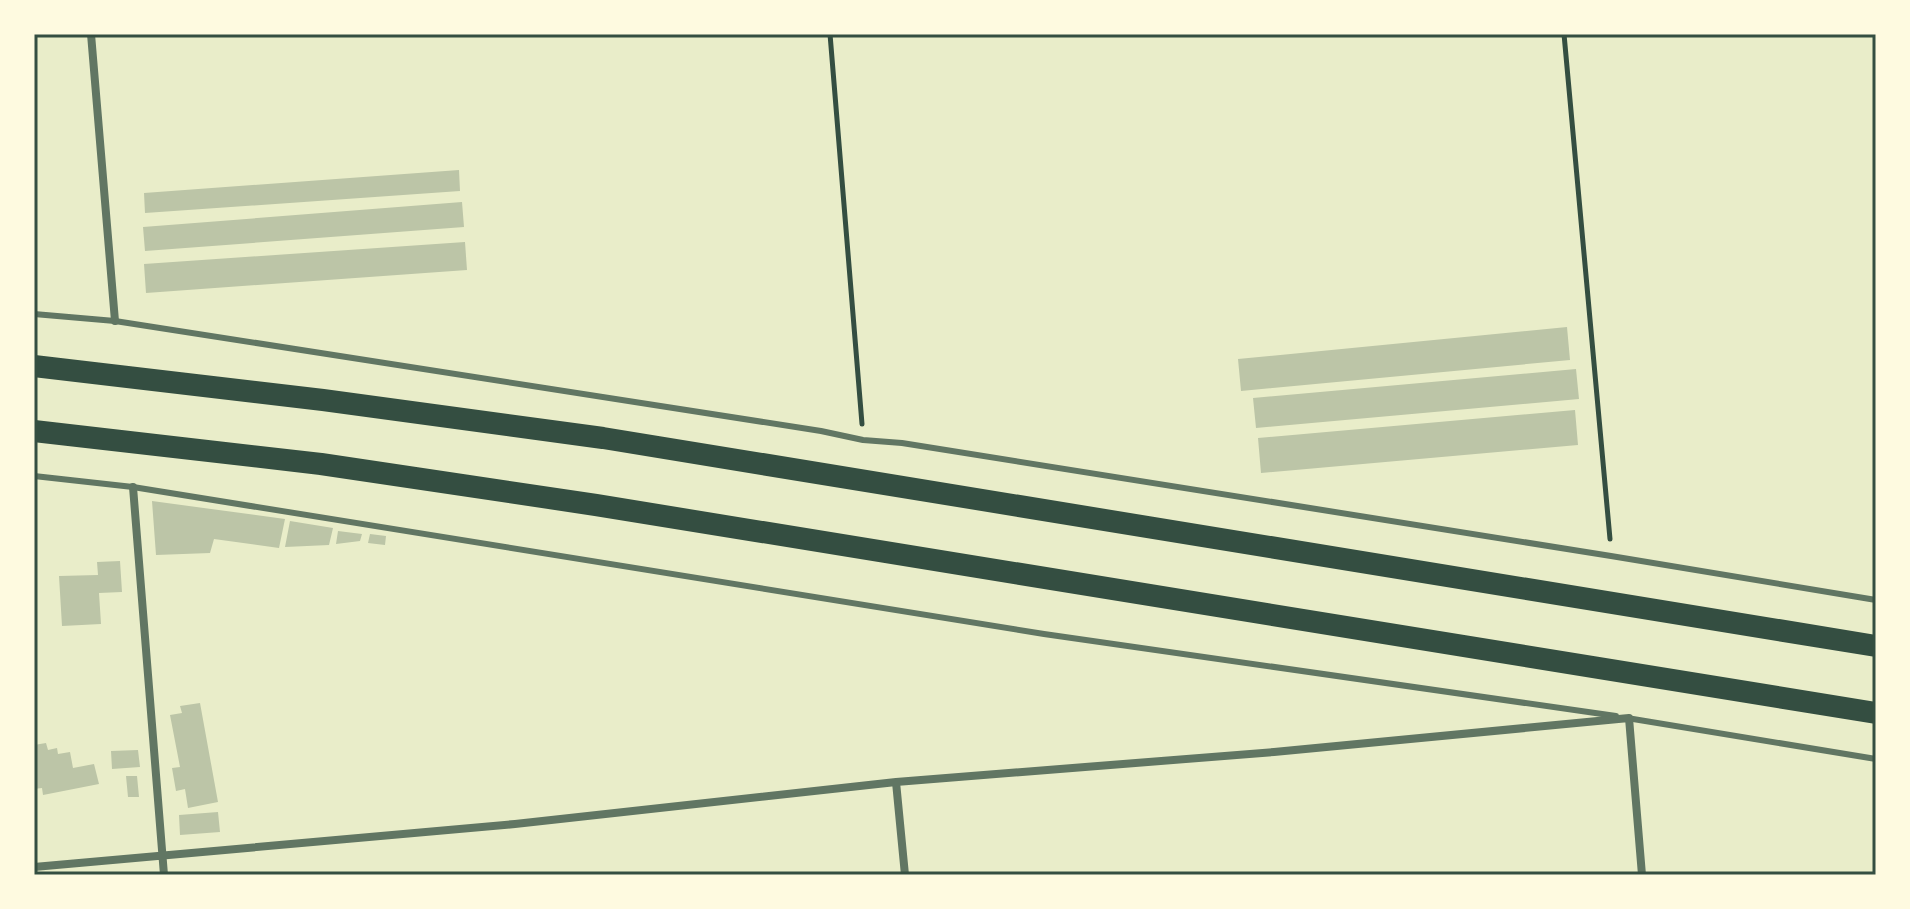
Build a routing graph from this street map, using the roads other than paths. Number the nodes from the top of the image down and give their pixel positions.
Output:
1 (91, 34) edge
2 (34, 314) edge
3 (115, 321) junction
4 (34, 366) edge
5 (34, 431) edge
6 (34, 476) edge
7 (133, 487) junction
8 (1876, 600) edge
9 (1876, 646) edge
10 (1876, 713) edge
11 (1629, 718) junction
12 (1876, 759) edge
13 (896, 782) junction
14 (162, 855) junction
15 (34, 867) edge
16 (164, 875) edge
17 (905, 875) edge
18 (1642, 875) edge

1 - 3 street
2 - 3 lane
3 - 8 lane
4 - 9 highway
5 - 10 highway
6 - 7 lane
7 - 11 lane
7 - 14 street
11 - 12 lane
11 - 13 street
11 - 18 street
13 - 14 street
13 - 17 street
14 - 15 street
14 - 16 street

